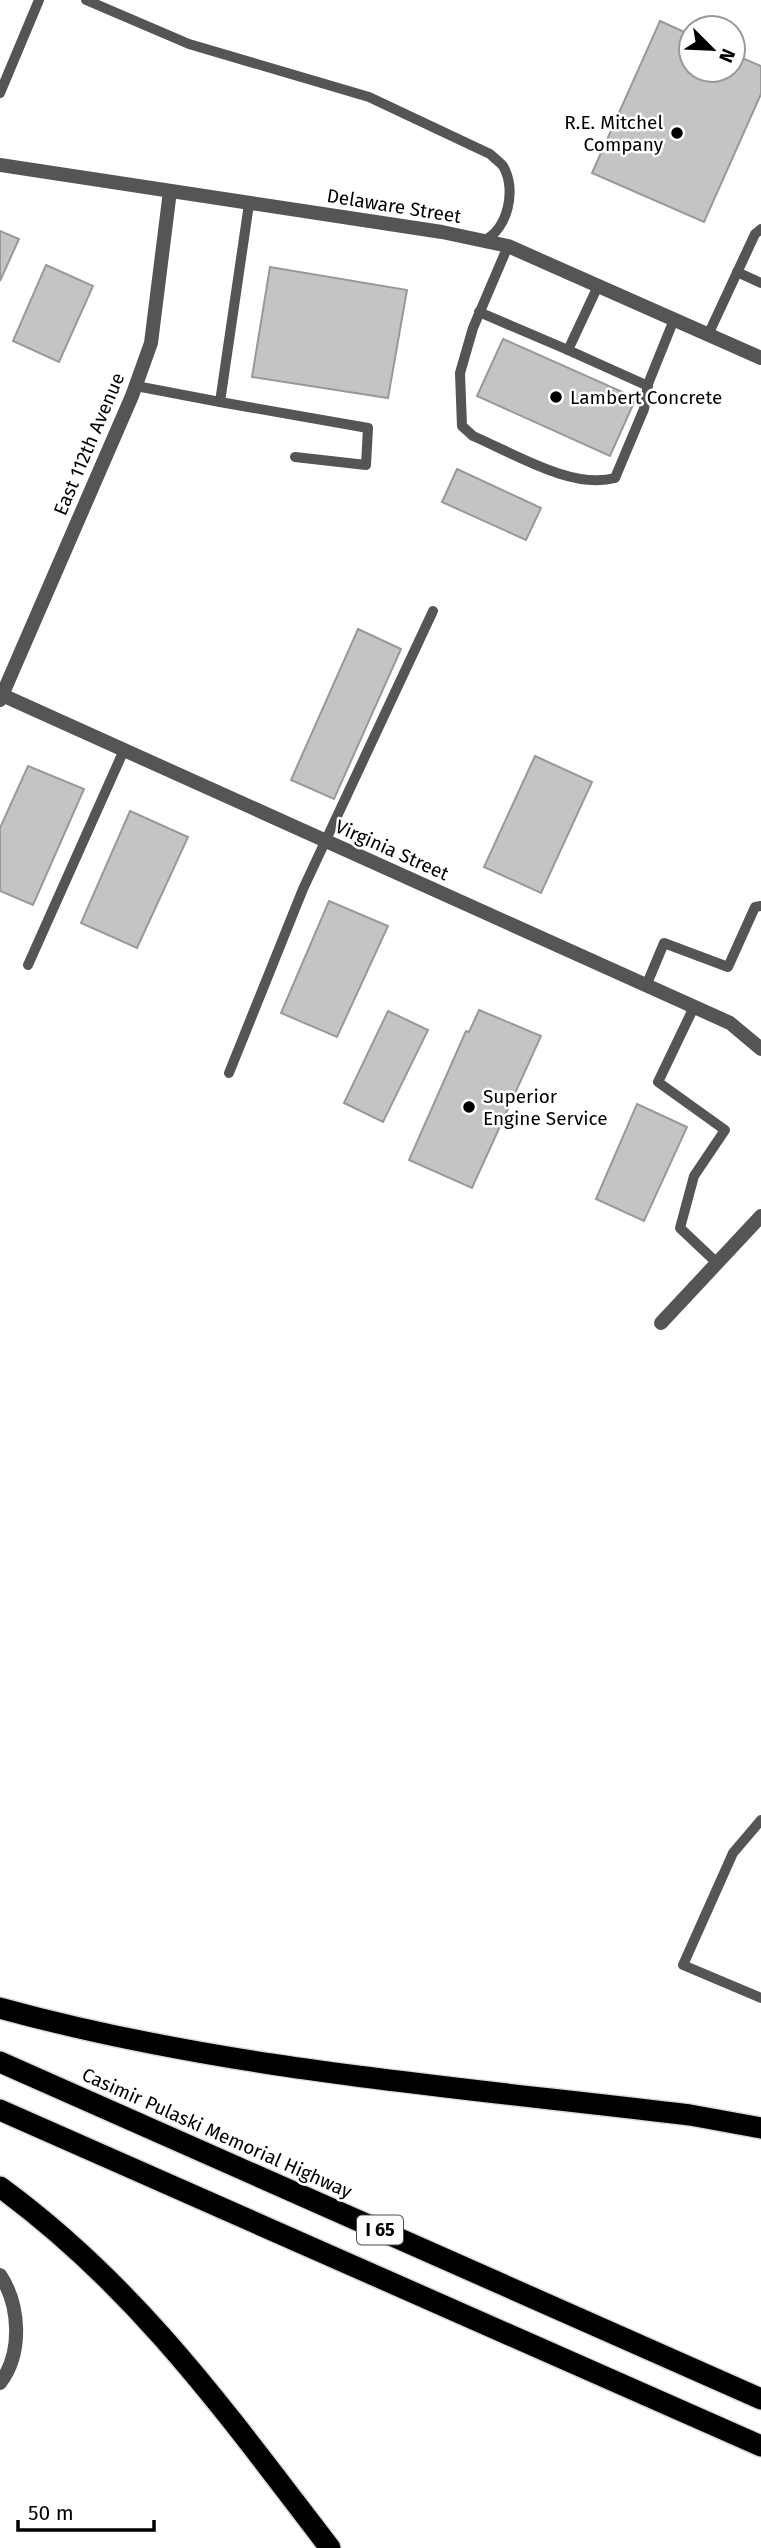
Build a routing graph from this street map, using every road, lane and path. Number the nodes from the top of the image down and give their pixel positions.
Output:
1 (39, 0) edge
2 (86, 0) edge
3 (0, 93) edge
4 (0, 165) edge
5 (170, 191) junction
6 (249, 204) junction
7 (761, 229) edge
8 (483, 241) junction
9 (508, 246) junction
10 (737, 272) junction
11 (761, 283) edge
12 (598, 286) junction
13 (479, 312) junction
14 (673, 322) junction
15 (708, 335) junction
16 (568, 350) junction
17 (761, 358) edge
18 (136, 386) junction
19 (648, 386) junction
20 (220, 402) junction
21 (295, 457) dead end
22 (433, 611) dead end
23 (1, 698) edge
24 (124, 750) junction
25 (327, 842) junction
26 (761, 906) edge
27 (28, 965) dead end
28 (646, 986) junction
29 (694, 1007) junction
30 (761, 1049) edge
31 (229, 1073) dead end
32 (761, 1216) edge
33 (717, 1263) junction
34 (661, 1324) dead end
35 (761, 1820) edge
36 (761, 1998) edge
37 (0, 2008) edge
38 (0, 2062) edge
39 (0, 2110) edge
40 (761, 2128) edge
41 (0, 2187) edge
42 (0, 2275) edge
43 (0, 2384) edge
44 (761, 2399) edge
45 (761, 2446) edge
46 (330, 2548) edge

1 - 3 lane
2 - 8 lane
4 - 5 street, Delaware Street
5 - 6 street, Delaware Street
5 - 18 street, East 112th Avenue
6 - 8 street, Delaware Street
6 - 20 lane
7 - 10 lane
8 - 9 street, Delaware Street
9 - 12 street, Delaware Street
9 - 13 lane
10 - 11 lane
10 - 15 lane
12 - 14 street, Delaware Street
12 - 16 lane
13 - 16 lane
13 - 19 lane
14 - 15 street, Delaware Street
14 - 19 lane
15 - 17 street, Delaware Street
16 - 19 lane
18 - 20 lane
18 - 23 street, East 112th Avenue
20 - 21 lane
22 - 25 lane
23 - 24 street, Virginia Street
24 - 25 street, Virginia Street
24 - 27 lane
25 - 28 street, Virginia Street
25 - 31 lane
26 - 28 lane
28 - 29 street, Virginia Street
29 - 30 street, Virginia Street
29 - 33 lane
32 - 33 street
33 - 34 street
35 - 36 lane
37 - 40 highway
38 - 44 highway, Casimir Pulaski Memorial Highway / I 65
39 - 45 highway, I 65
41 - 46 highway
42 - 43 street

